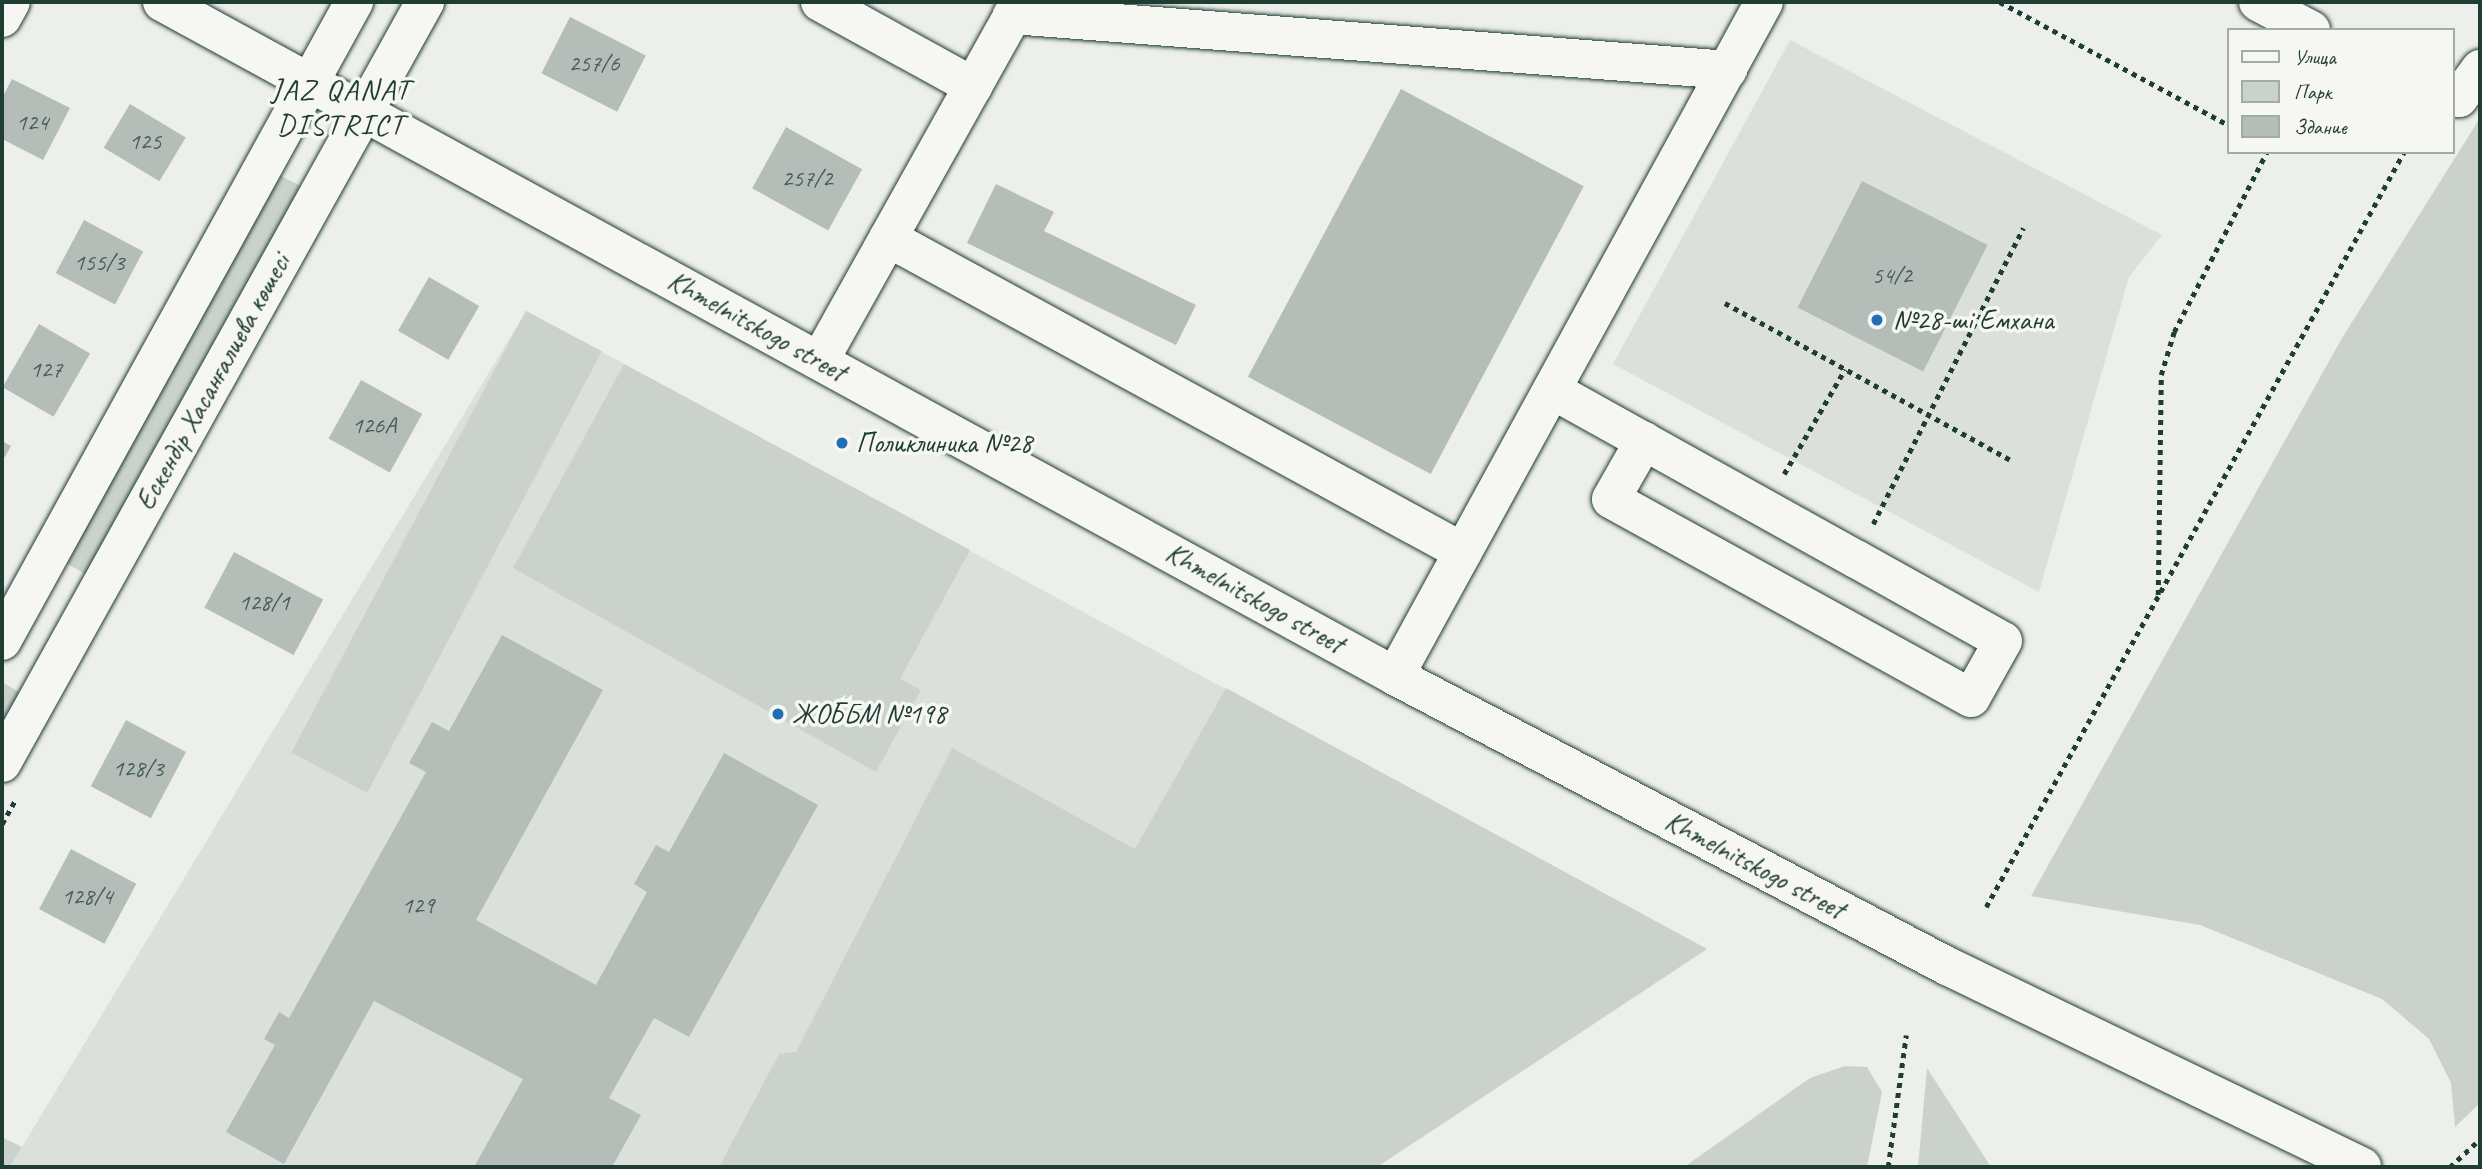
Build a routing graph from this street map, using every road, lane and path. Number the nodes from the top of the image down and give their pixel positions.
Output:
1 (11, 2) edge
2 (162, 2) edge
3 (354, 2) edge
4 (425, 2) edge
5 (820, 2) edge
6 (1764, 2) edge
7 (2000, 2) edge
8 (2258, 2) edge
9 (1016, 8) edge
10 (2, 18) edge
11 (2307, 28) edge
12 (2480, 69) edge
13 (1728, 70) junction
14 (310, 82) junction
15 (973, 86) junction
16 (2454, 97) edge
17 (364, 111) junction
18 (2226, 124) edge
19 (2266, 154) edge
20 (2403, 154) edge
21 (2023, 228) dead end
22 (888, 238) junction
23 (1725, 303) dead end
24 (820, 360) junction
25 (1845, 369) junction
26 (1552, 390) junction
27 (1928, 415) junction
28 (1644, 441) junction
29 (2010, 460) dead end
30 (1764, 508) junction
31 (1463, 552) junction
32 (1856, 559) junction
33 (2158, 596) junction
34 (12, 598) edge
35 (75, 631) junction
36 (2, 641) edge
37 (1395, 676) junction
38 (2, 763) edge
39 (1986, 906) dead end
40 (1906, 1035) dead end
41 (2480, 1139) edge
42 (1888, 1167) edge
43 (2362, 1167) edge
44 (2450, 1167) edge

1 - 10 street
2 - 14 street, Khmelnitskogo street
3 - 14 street
4 - 17 street, Ескендір Хасанғалиева көшесі
5 - 15 street
6 - 13 street
7 - 18 path
8 - 11 street
9 - 13 street
9 - 15 street
12 - 16 street
13 - 26 street
14 - 17 street, Khmelnitskogo street
14 - 34 street
15 - 22 street
17 - 24 street, Khmelnitskogo street
17 - 35 street, Ескендір Хасанғалиева көшесі
19 - 33 path
20 - 33 path
21 - 27 path
22 - 24 street
22 - 31 street
23 - 25 path
24 - 37 street, Khmelnitskogo street
25 - 27 path
25 - 30 path
26 - 28 street
26 - 31 street
27 - 29 path
27 - 32 path
28 - 30 street
28 - 32 street
30 - 32 street
31 - 37 street
33 - 39 path
34 - 35 street
34 - 36 street
35 - 38 street, Ескендір Хасанғалиева көшесі
37 - 43 street, Khmelnitskogo street
40 - 42 path
41 - 44 path

